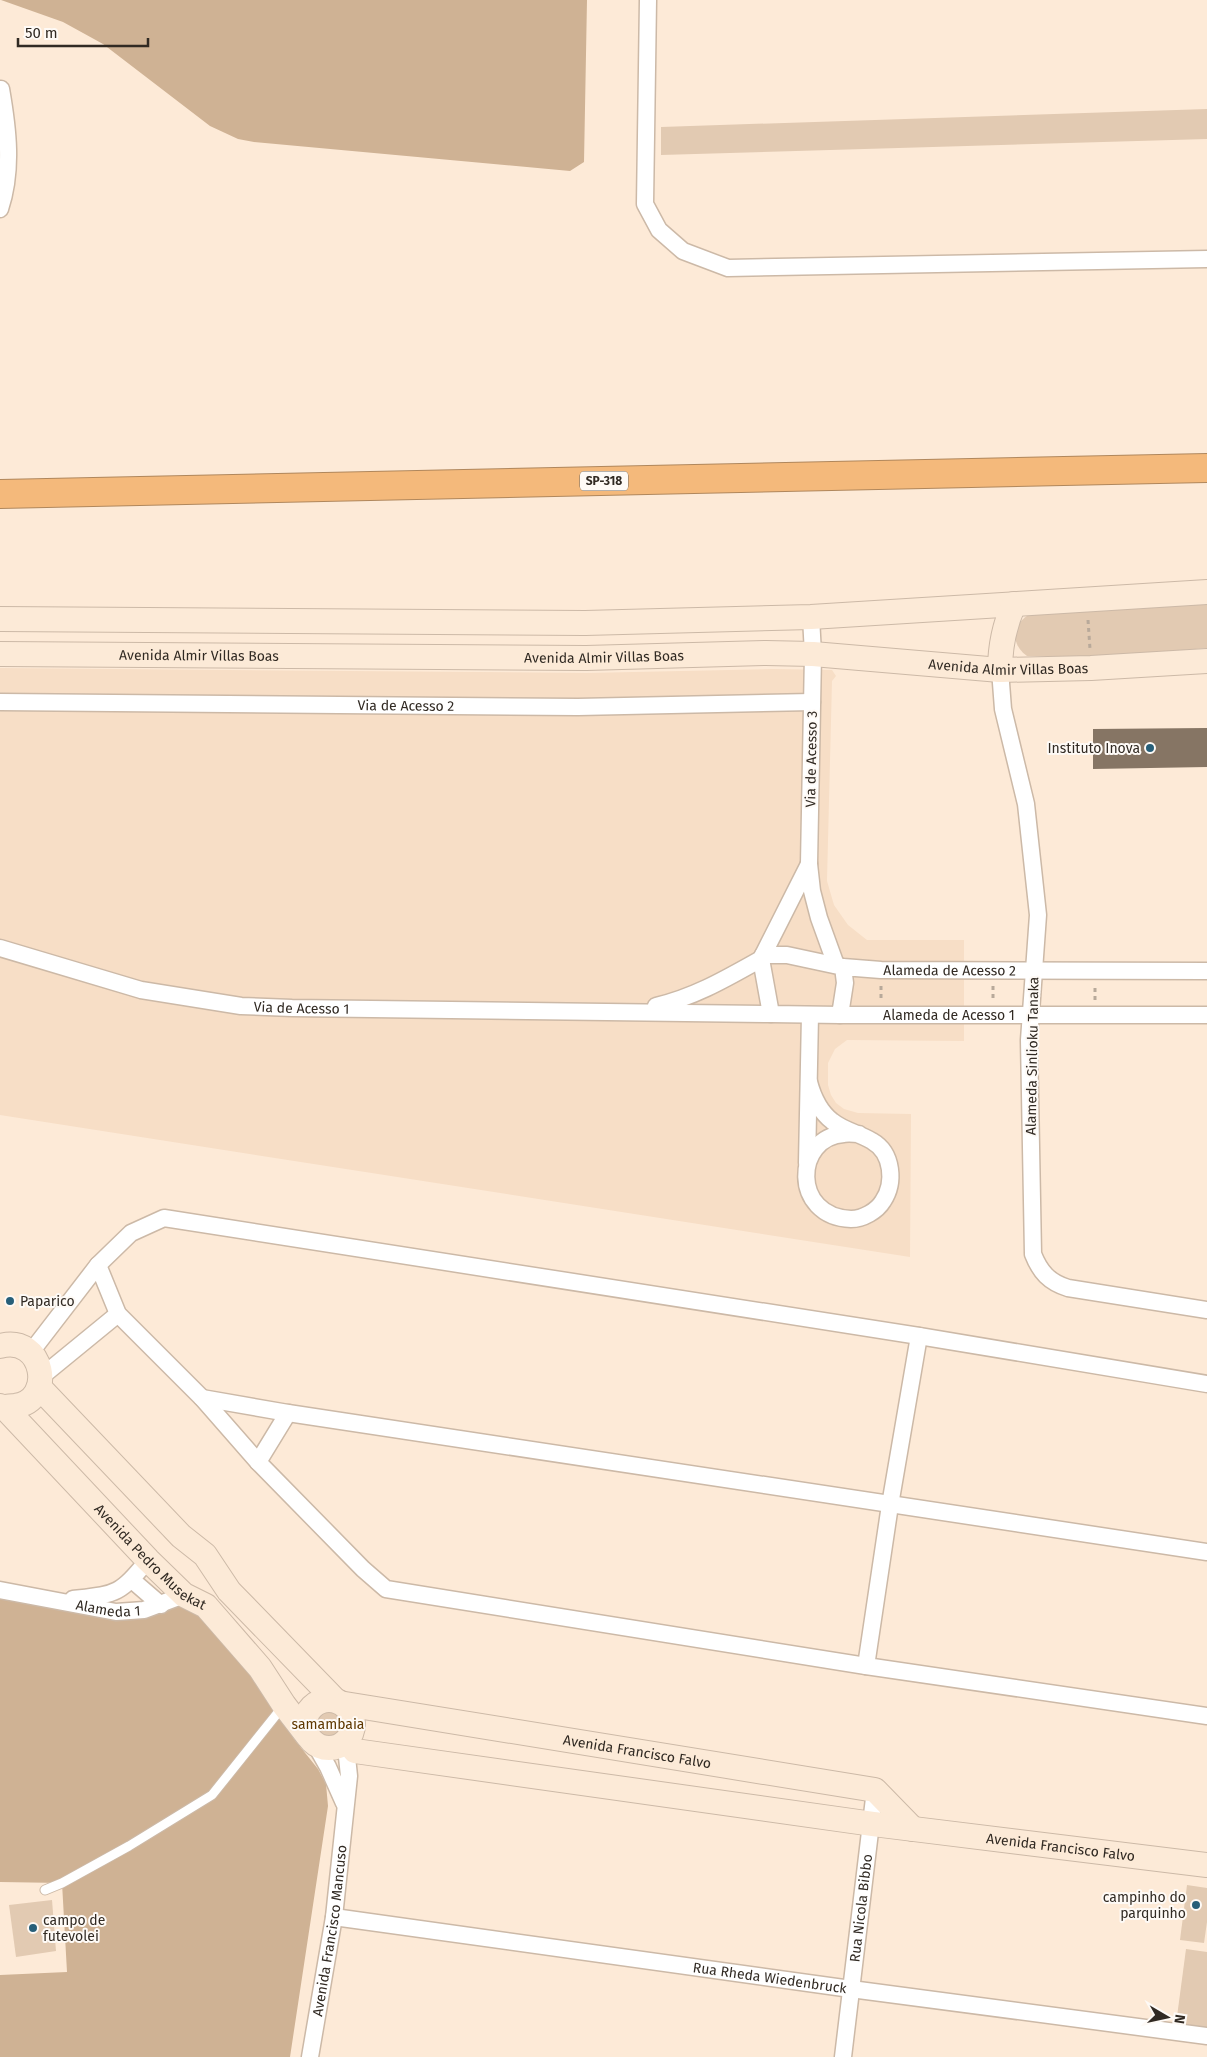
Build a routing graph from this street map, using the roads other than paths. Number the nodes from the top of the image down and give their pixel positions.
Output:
1 (648, 0) edge
2 (1, 89) dead end
3 (0, 209) edge
4 (1207, 259) edge
5 (1207, 468) edge
6 (1207, 486) edge
7 (0, 494) edge
8 (0, 511) edge
9 (1207, 592) edge
10 (1014, 604) junction
11 (812, 617) junction
12 (0, 619) edge
13 (0, 654) edge
14 (813, 654) junction
15 (1207, 661) edge
16 (1000, 670) junction
17 (0, 702) edge
18 (812, 702) junction
19 (808, 864) junction
20 (0, 948) edge
21 (762, 957) junction
22 (840, 966) junction
23 (1034, 971) junction
24 (1207, 971) edge
25 (609, 1012) junction
26 (771, 1014) junction
27 (810, 1015) junction
28 (840, 1015) junction
29 (1207, 1015) edge
30 (1031, 1016) junction
31 (809, 1082) junction
32 (859, 1134) junction
33 (807, 1166) junction
34 (98, 1265) junction
35 (1207, 1310) edge
36 (118, 1314) junction
37 (919, 1336) junction
38 (2, 1343) edge
39 (30, 1352) junction
40 (40, 1382) junction
41 (1207, 1384) edge
42 (202, 1398) junction
43 (2, 1407) edge
44 (288, 1413) junction
45 (258, 1462) junction
46 (890, 1505) junction
47 (1207, 1552) edge
48 (204, 1555) junction
49 (148, 1560) junction
50 (132, 1580) junction
51 (0, 1590) edge
52 (184, 1595) junction
53 (56, 1601) junction
54 (161, 1605) junction
55 (866, 1666) junction
56 (339, 1702) junction
57 (284, 1705) junction
58 (1207, 1716) edge
59 (311, 1739) junction
60 (344, 1743) junction
61 (875, 1790) junction
62 (345, 1805) junction
63 (872, 1824) junction
64 (914, 1829) junction
65 (1207, 1865) edge
66 (45, 1890) dead end
67 (334, 1916) junction
68 (851, 1990) junction
69 (1207, 2036) edge
70 (310, 2057) edge
71 (843, 2057) edge

1 - 4 street
2 - 3 street
5 - 7 highway, SP-318
6 - 8 highway, SP-318
9 - 10 street
10 - 11 street
10 - 16 street
11 - 12 street
11 - 14 street, Via de Acesso 3
13 - 14 street, Avenida Almir Villas Boas
14 - 16 street, Avenida Almir Villas Boas
14 - 18 street, Via de Acesso 3
15 - 16 street, Avenida Almir Villas Boas
16 - 23 street, Alameda Sinlioku Tanaka
17 - 18 street, Via de Acesso 2
18 - 19 street, Via de Acesso 3
19 - 21 street
19 - 22 street, Via de Acesso 3
20 - 25 street, Via de Acesso 1
21 - 22 street, Alameda de Acesso 2
21 - 25 street
21 - 26 street
22 - 23 street, Alameda de Acesso 2
22 - 28 street
23 - 24 street, Alameda de Acesso 2
23 - 30 street, Alameda Sinlioku Tanaka
25 - 26 street, Alameda de Acesso 1
26 - 27 street, Alameda de Acesso 1
27 - 28 street, Alameda de Acesso 1
27 - 31 street
28 - 30 street, Alameda de Acesso 1
29 - 30 street, Alameda de Acesso 1
30 - 35 street, Alameda Sinlioku Tanaka
31 - 32 street
31 - 33 street
32 - 33 street
32 - 33 street
34 - 36 street
34 - 37 street
34 - 39 street
36 - 40 street
36 - 42 street
37 - 41 street
37 - 46 street
38 - 39 street
39 - 40 street
40 - 43 street
40 - 48 street, Avenida Pedro Musekat
42 - 44 street
42 - 45 street
43 - 49 street, Avenida Pedro Musekat
44 - 45 street
44 - 46 street
45 - 55 street
46 - 47 street
46 - 55 street
48 - 52 street
48 - 56 street, Avenida Pedro Musekat
49 - 50 street, Alameda 1
49 - 52 street, Avenida Pedro Musekat
50 - 53 street, Alameda 1
50 - 54 street
51 - 53 street, Alameda 1
52 - 54 street, Alameda 1
52 - 57 street, Avenida Pedro Musekat
53 - 54 street, Alameda 1
55 - 58 street
56 - 59 street
56 - 60 street
56 - 61 street, Avenida Francisco Falvo
57 - 59 street, Avenida Pedro Musekat
57 - 66 lane
59 - 60 street
59 - 62 street, Avenida Francisco Mancuso
60 - 62 street, Avenida Francisco Mancuso
60 - 63 street, Avenida Francisco Falvo
61 - 63 street, Rua Nicola Bibbo
61 - 64 street
62 - 67 street, Avenida Francisco Mancuso
63 - 64 street, Avenida Francisco Falvo
63 - 68 street, Rua Nicola Bibbo
64 - 65 street, Avenida Francisco Falvo
67 - 68 street, Rua Rheda Wiedenbruck
67 - 70 street, Avenida Francisco Mancuso
68 - 69 street, Rua Rheda Wiedenbruck
68 - 71 street, Rua Nicola Bibbo

